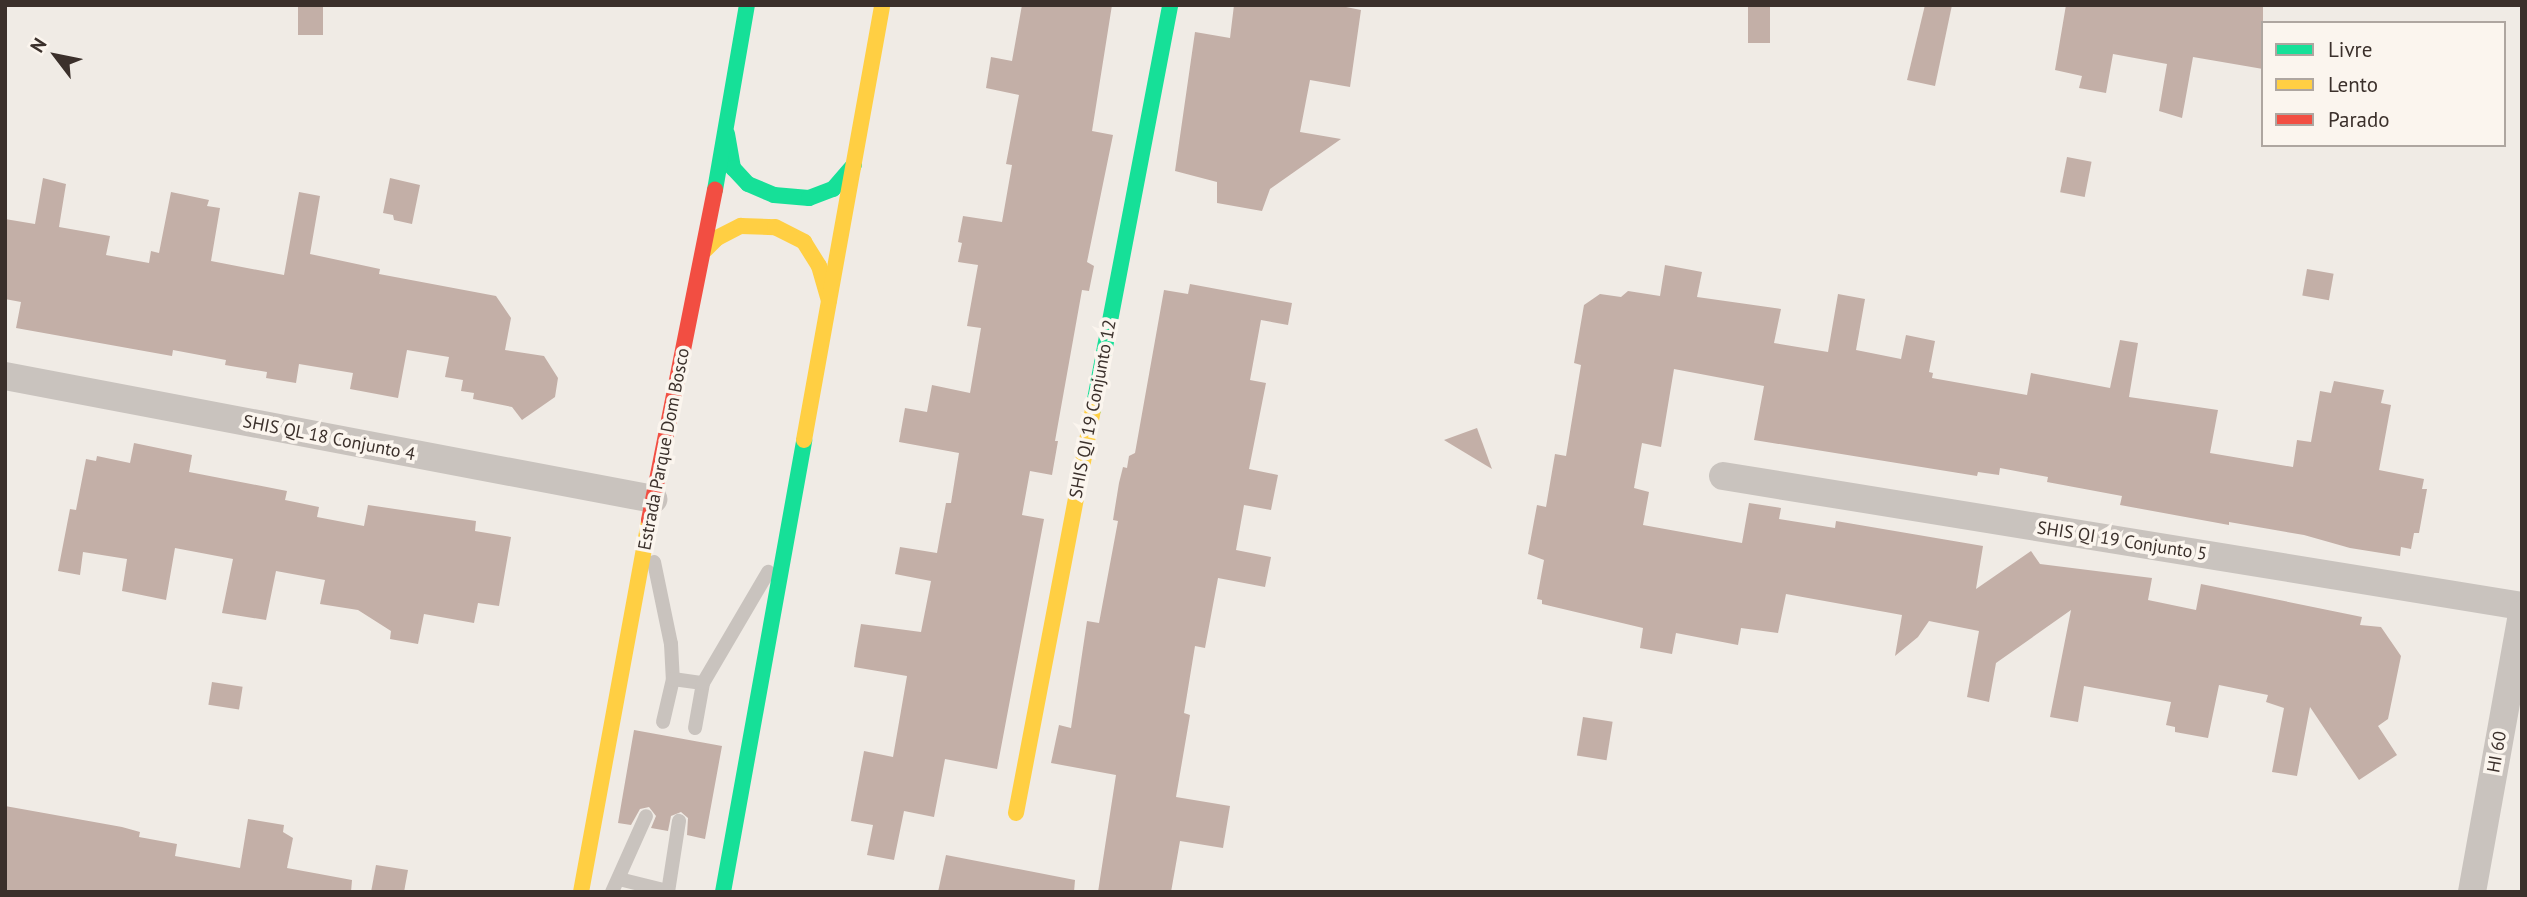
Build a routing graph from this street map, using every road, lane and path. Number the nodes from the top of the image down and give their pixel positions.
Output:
1 (747, 5) edge
2 (882, 5) edge
3 (1170, 5) edge
4 (726, 125) junction
5 (854, 165) junction
6 (705, 250) junction
7 (829, 301) junction
8 (5, 376) edge
9 (1723, 476) dead end
10 (653, 499) junction
11 (648, 529) junction
12 (785, 543) junction
13 (2522, 606) edge
14 (2522, 613) edge
15 (673, 679) junction
16 (703, 683) junction
17 (663, 722) dead end
18 (695, 727) dead end
19 (1017, 813) dead end
20 (646, 816) dead end
21 (678, 821) dead end
22 (616, 885) edge
23 (668, 891) edge
24 (581, 892) edge
25 (723, 892) edge
26 (2472, 892) edge

1 - 4 main road, Estrada Parque Dom Bosco
2 - 5 main road
3 - 19 main road, SHIS QI 19 Conjunto 12
4 - 5 main road
4 - 6 main road, Estrada Parque Dom Bosco
5 - 7 main road
6 - 7 main road
6 - 10 main road, Estrada Parque Dom Bosco
7 - 12 main road
8 - 10 street, SHIS QL 18 Conjunto 4
9 - 13 street, SHIS QI 19 Conjunto 5
10 - 11 main road, Estrada Parque Dom Bosco
11 - 15 lane
11 - 24 main road, Estrada Parque Dom Bosco
12 - 16 lane
12 - 25 main road
14 - 26 street, HI 60
15 - 16 lane
15 - 17 lane
16 - 18 lane
20 - 22 lane
21 - 23 lane
22 - 23 lane

